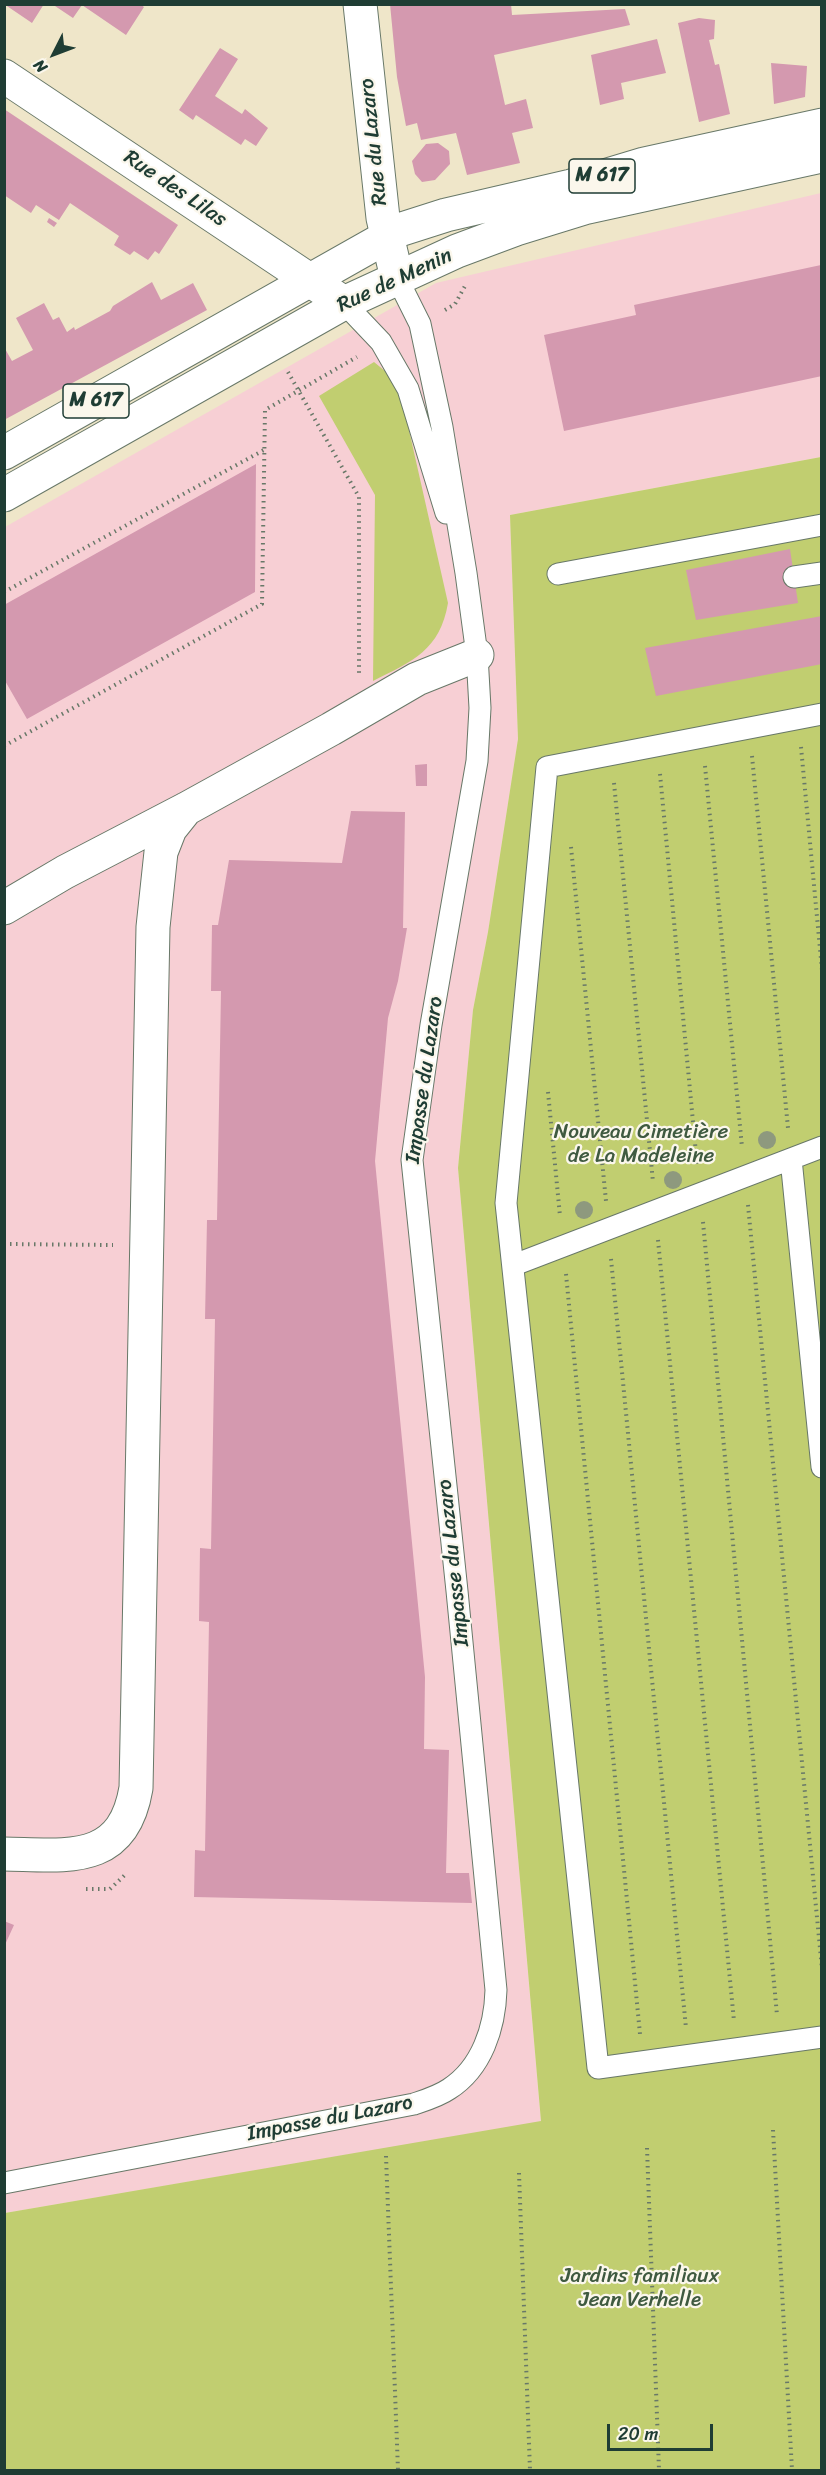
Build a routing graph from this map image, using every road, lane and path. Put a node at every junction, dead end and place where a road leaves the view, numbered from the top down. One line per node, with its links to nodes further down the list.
1 (360, 4): 5 (street, Rue du Lazaro)
2 (4, 76): 8 (street, Rue des Lilas)
3 (822, 125): 5 (street, Rue de Menin / M 617)
4 (822, 156): 7 (street, Rue de Menin / M 617)
5 (386, 237): 7 (street, Rue du Lazaro); 8 (street, Rue de Menin / M 617)
6 (470, 277): 10 (path)
7 (397, 278): 9 (street, Rue de Menin / M 617); 10 (lane)
8 (310, 280): 9 (street, Rue des Lilas); 15 (street, Rue de Menin / M 617)
9 (344, 303): 11 (lane); 16 (street, Rue de Menin / M 617)
10 (420, 324): 18 (lane)
11 (381, 342): 13 (path); 18 (lane)
12 (285, 367): 13 (path)
13 (300, 391): 14 (path); 24 (path)
14 (264, 450): 22 (path); 29 (path)
15 (4, 453)
16 (4, 495)
17 (822, 525): 20 (lane)
18 (466, 573): 23 (lane, Impasse du Lazaro)
19 (822, 573): 21 (lane)
20 (558, 574)
21 (794, 578)
22 (4, 592)
23 (477, 655): 24 (street); 61 (lane, Impasse du Lazaro)
24 (359, 713): 32 (street)
25 (822, 714): 26 (lane)
26 (798, 719): 27 (lane); 35 (path)
27 (750, 728): 28 (lane); 38 (path)
28 (703, 737): 30 (lane); 39 (path)
29 (4, 746)
30 (658, 746): 31 (lane); 40 (path)
31 (611, 755): 41 (path); 46 (lane)
32 (186, 810): 34 (street); 44 (street)
33 (570, 836): 42 (path)
34 (4, 908)
35 (822, 970)
36 (547, 1083): 45 (path)
37 (822, 1147): 38 (lane)
38 (791, 1159): 39 (lane); 47 (lane)
39 (745, 1176): 40 (lane); 51 (path)
40 (700, 1194): 41 (lane); 53 (path)
41 (656, 1211): 42 (lane); 54 (path)
42 (608, 1229): 45 (lane); 55 (path)
43 (4, 1244): 44 (path)
44 (147, 1246): 48 (street)
45 (563, 1247): 46 (lane); 56 (path)
46 (514, 1266): 56 (lane)
47 (822, 1467)
48 (4, 1854)
49 (133, 1868): 50 (path)
50 (75, 1888)
51 (822, 1969)
52 (822, 2037): 53 (lane)
53 (780, 2043): 54 (lane)
54 (737, 2048): 55 (lane)
55 (688, 2055): 56 (lane)
56 (642, 2062)
57 (773, 2130): 65 (path)
58 (647, 2148): 64 (path)
59 (386, 2156): 62 (path)
60 (519, 2173): 63 (path)
61 (4, 2182)
62 (398, 2470)
63 (530, 2470)
64 (658, 2470)
65 (792, 2470)

